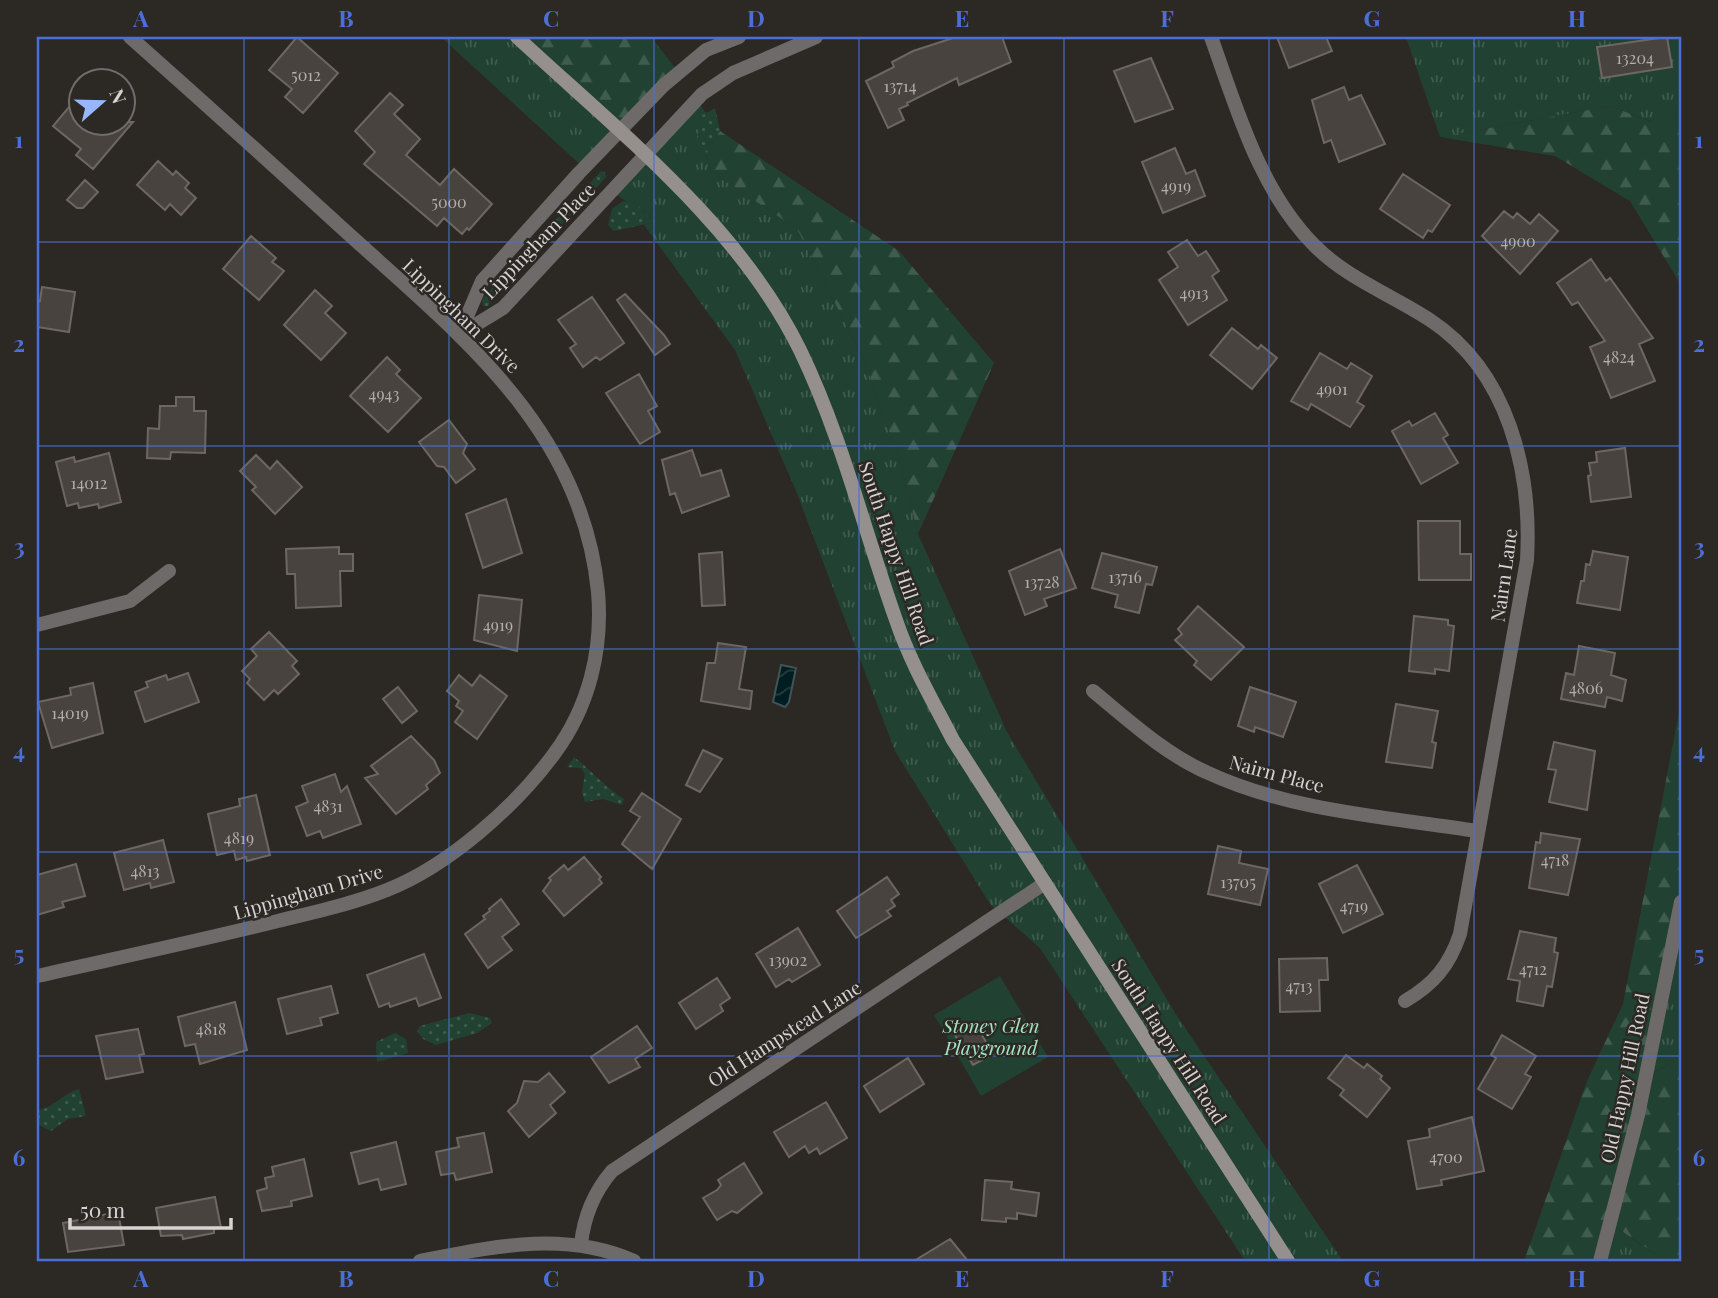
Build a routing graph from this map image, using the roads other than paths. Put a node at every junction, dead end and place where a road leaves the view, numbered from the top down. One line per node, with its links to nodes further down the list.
1 (130, 37): 8 (street, Lippingham Drive)
2 (517, 37): 6 (street, South Happy Hill Road)
3 (739, 37): 6 (street, Lippingham Place)
4 (816, 37): 7 (street, Lippingham Place)
5 (1211, 37): 12 (street, Nairn Lane)
6 (619, 132): 7 (street, South Happy Hill Road); 8 (street, Lippingham Place)
7 (644, 156): 8 (street, Lippingham Place); 13 (street, South Happy Hill Road)
8 (459, 335): 15 (street, Lippingham Drive)
9 (169, 571): 10 (street)
10 (37, 625)
11 (1093, 691): 12 (street, Nairn Place)
12 (1477, 831): 16 (street, Nairn Lane)
13 (1045, 883): 17 (street, Old Hampstead Lane); 20 (street, South Happy Hill Road)
14 (1681, 902): 21 (street, Old Happy Hill Road)
15 (37, 976)
16 (1405, 1001)
17 (581, 1244): 18 (street); 19 (street)
18 (420, 1261)
19 (634, 1261)
20 (1288, 1261)
21 (1600, 1261)

